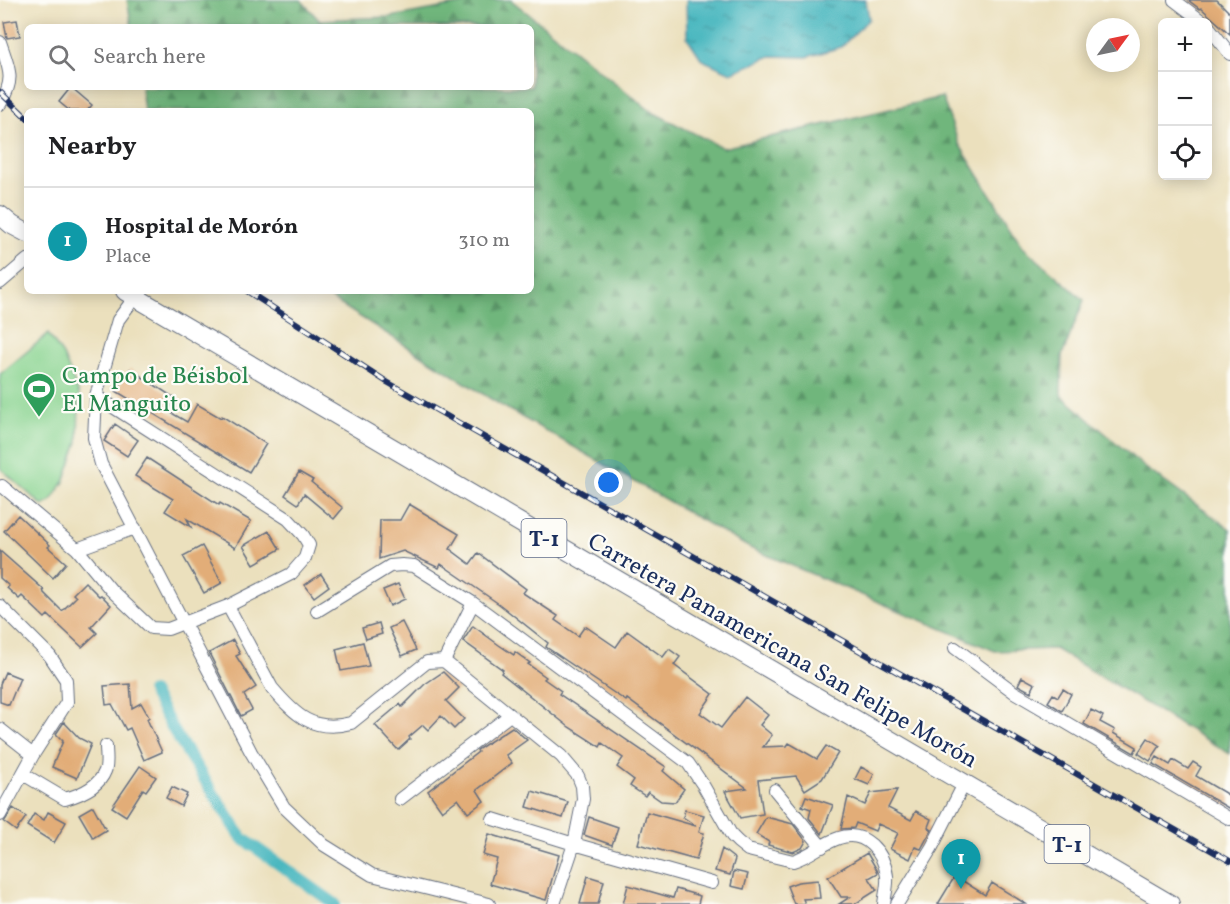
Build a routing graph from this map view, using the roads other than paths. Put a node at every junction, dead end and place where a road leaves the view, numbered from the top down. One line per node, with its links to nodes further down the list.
1 (1174, 0): 2 (street)
2 (1198, 18)
3 (1212, 31): 5 (street)
4 (0, 42): 6 (street)
5 (1230, 54)
6 (0, 104)
7 (0, 215): 8 (main road)
8 (24, 231)
9 (24, 263): 10 (street)
10 (0, 283)
11 (130, 294): 12 (street); 28 (main road, Carretera Panamericana San Felipe Morón / T-1)
12 (96, 396): 14 (street); 18 (street)
13 (0, 487): 15 (street)
14 (135, 528): 15 (street); 20 (street)
15 (77, 549): 20 (street)
16 (473, 603): 19 (street); 22 (street); 35 (street)
17 (0, 606): 26 (street)
18 (228, 606): 20 (street); 22 (street)
19 (317, 611)
20 (183, 624): 37 (street)
21 (955, 648): 33 (street)
22 (444, 661): 23 (street)
23 (510, 715): 30 (street); 34 (street)
24 (0, 729): 26 (street)
25 (106, 746): 27 (street)
26 (33, 755): 27 (street)
27 (23, 774): 31 (street)
28 (964, 784): 40 (street); 41 (main road, Carretera Panamericana San Felipe Morón / T-1)
29 (776, 790): 35 (street)
30 (400, 799)
31 (0, 815)
32 (493, 819): 34 (street)
33 (1230, 819)
34 (574, 844): 36 (street); 38 (street)
35 (822, 847): 39 (street)
36 (712, 884)
37 (489, 904)
38 (554, 904)
39 (884, 904)
40 (897, 904)
41 (1170, 904)

